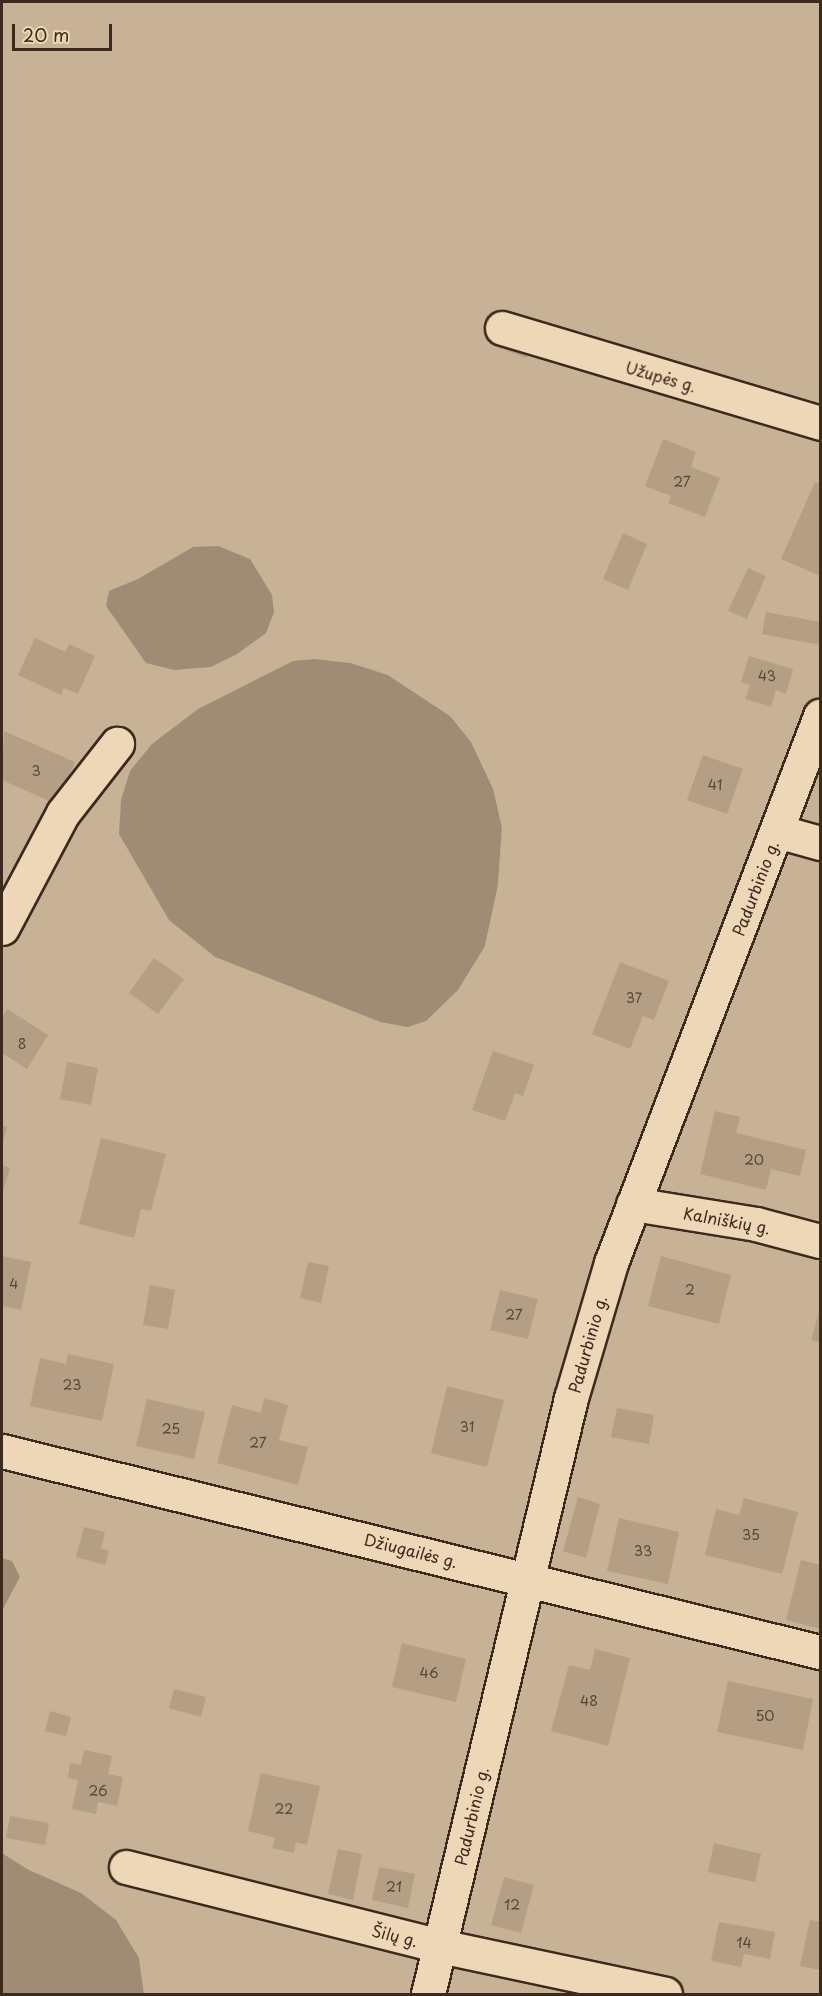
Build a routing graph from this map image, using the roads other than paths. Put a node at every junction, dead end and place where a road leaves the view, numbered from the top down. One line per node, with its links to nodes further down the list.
1 (502, 328): 2 (street, Užupės g.)
2 (820, 423)
3 (820, 716): 5 (street, Padurbinio g.)
4 (117, 744): 7 (street)
5 (777, 831): 6 (street); 8 (street, Padurbinio g.)
6 (820, 843)
7 (2, 928)
8 (633, 1204): 9 (street, Kalniškių g.); 11 (street, Padurbinio g.)
9 (820, 1241)
10 (2, 1450): 11 (street, Džiugailės g.)
11 (528, 1578): 12 (street, Džiugailės g.); 14 (street, Padurbinio g.)
12 (820, 1652)
13 (126, 1867): 14 (street, Šilų g.)
14 (440, 1946): 15 (street, Padurbinio g.); 16 (street, Šilų g.)
15 (428, 1995)
16 (665, 1995)

